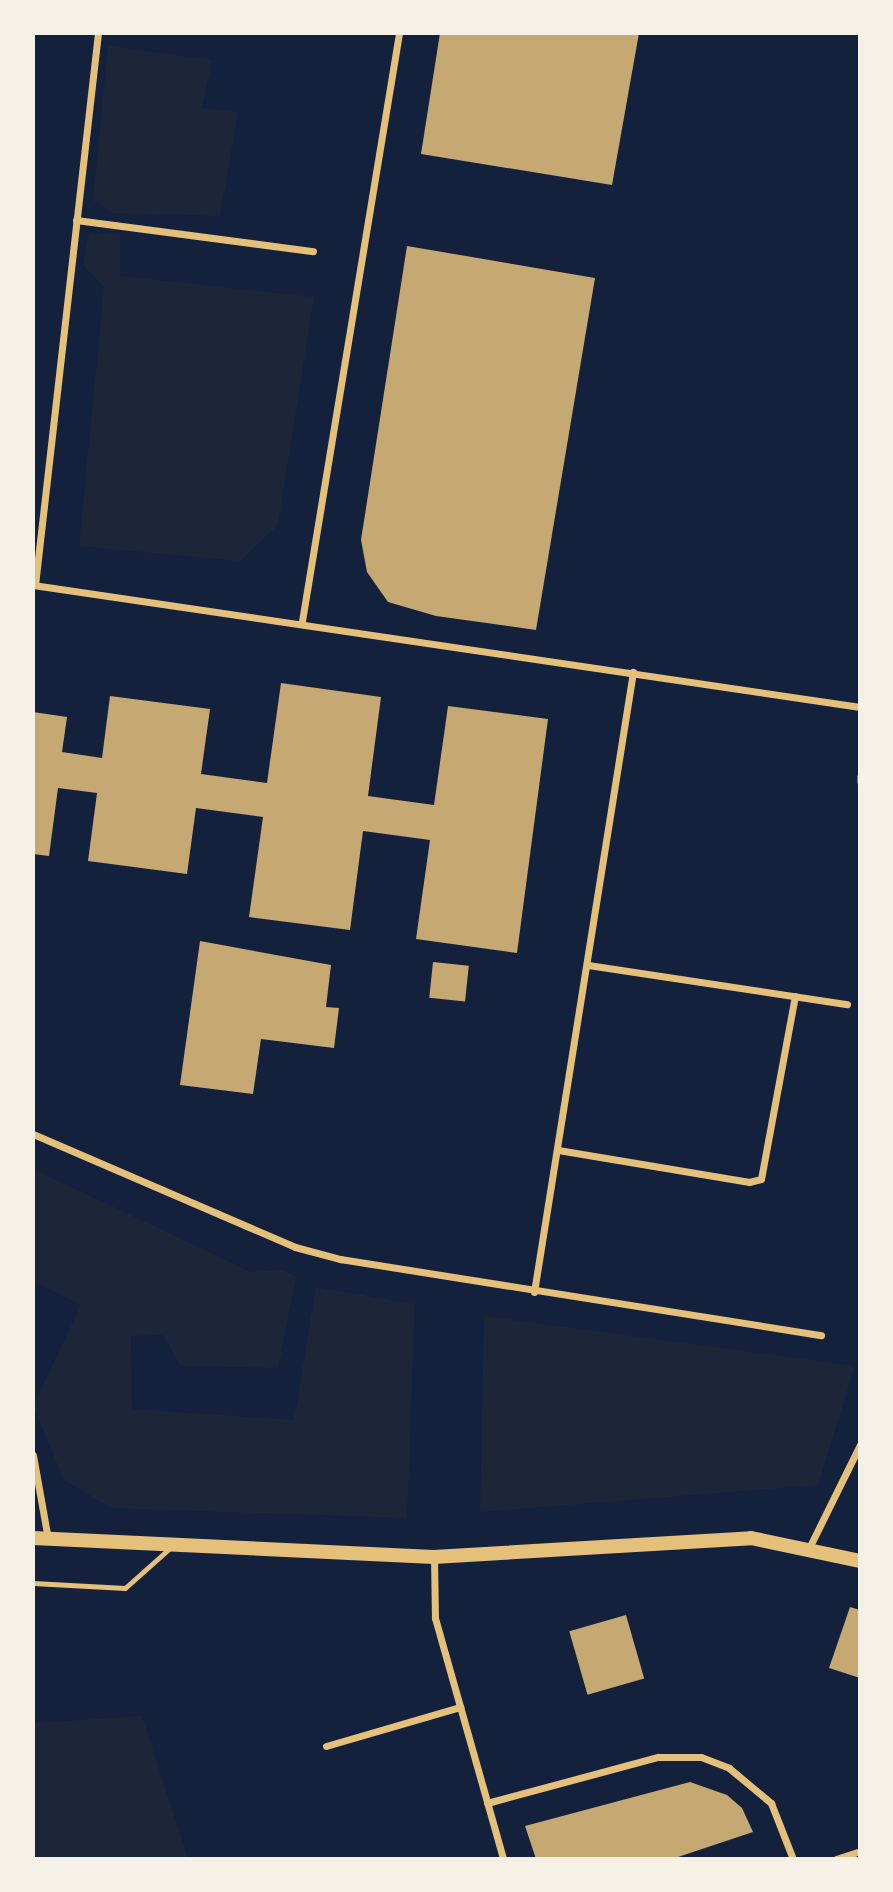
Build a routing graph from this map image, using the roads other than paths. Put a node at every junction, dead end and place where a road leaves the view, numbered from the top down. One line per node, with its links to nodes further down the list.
1 (98, 33): 3 (street)
2 (399, 33): 6 (street)
3 (76, 220): 4 (street); 5 (street)
4 (313, 251)
5 (34, 585): 6 (street)
6 (302, 621): 7 (street)
7 (633, 672): 8 (street); 9 (street)
8 (860, 707)
9 (587, 965): 10 (street); 13 (street)
10 (795, 996): 11 (street); 13 (street)
11 (848, 1004)
12 (33, 1133): 14 (street)
13 (558, 1150): 14 (street)
14 (534, 1292): 15 (street)
15 (821, 1335)
16 (860, 1444): 20 (street)
17 (33, 1455): 18 (street)
18 (41, 1538): 19 (main road)
19 (171, 1547): 21 (main road); 23 (lane)
20 (809, 1548): 21 (main road); 22 (main road)
21 (434, 1557): 24 (street)
22 (860, 1561)
23 (33, 1583)
24 (460, 1707): 25 (street); 26 (street)
25 (326, 1746)
26 (487, 1804): 28 (street); 29 (street)
27 (860, 1852): 30 (street)
28 (503, 1859)
29 (793, 1859)
30 (836, 1859)

